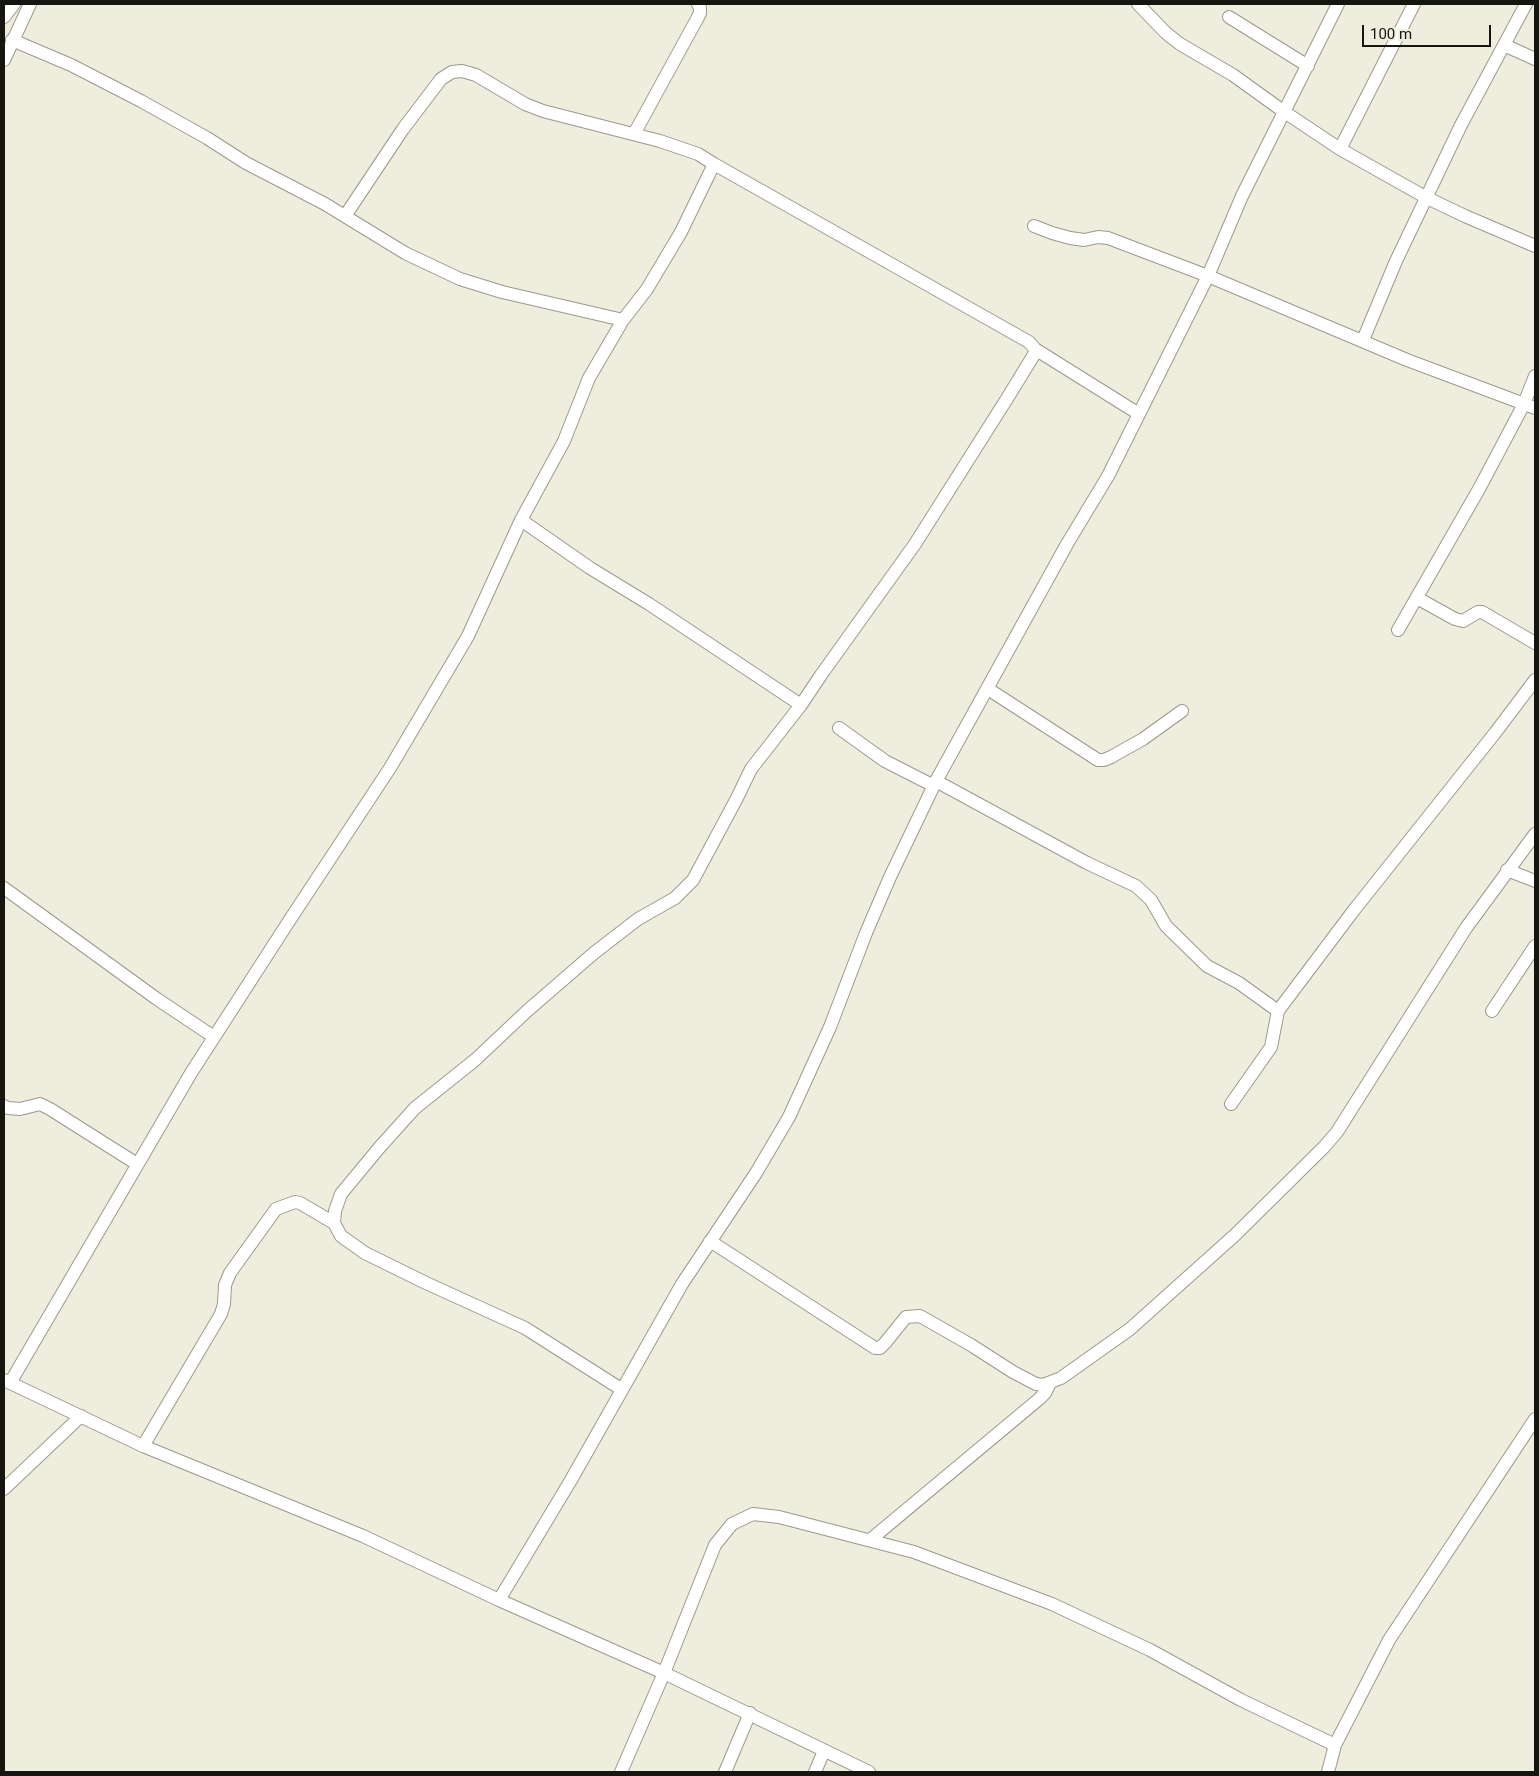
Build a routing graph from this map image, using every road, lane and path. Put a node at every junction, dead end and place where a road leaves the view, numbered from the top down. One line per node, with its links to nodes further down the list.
1 (14, 4): 8 (street)
2 (30, 4): 10 (street)
3 (698, 4): 16 (street)
4 (1138, 4): 15 (street)
5 (1338, 4): 14 (street)
6 (1414, 4): 17 (street)
7 (1526, 4): 11 (street)
8 (4, 17)
9 (1229, 17): 14 (street)
10 (12, 40): 13 (street); 20 (street)
11 (1504, 45): 12 (street); 19 (street)
12 (1535, 59)
13 (4, 60)
14 (1308, 66): 15 (street)
15 (1283, 111): 17 (street); 23 (street)
16 (634, 134): 18 (street); 20 (street)
17 (1340, 149): 19 (street)
18 (714, 164): 24 (street); 26 (street)
19 (1426, 198): 22 (street); 25 (street)
20 (345, 216): 24 (street)
21 (1034, 226): 23 (street)
22 (1535, 246)
23 (1208, 276): 25 (street); 29 (street)
24 (623, 320): 30 (street)
25 (1363, 340): 28 (street)
26 (1035, 349): 29 (street); 36 (street)
27 (1535, 376): 28 (street)
28 (1530, 406): 31 (street)
29 (1139, 414): 35 (street)
30 (521, 520): 36 (street); 47 (street)
31 (1417, 598): 32 (street); 33 (street)
32 (1398, 630)
33 (1535, 643)
34 (1535, 680): 45 (street)
35 (988, 689): 37 (street); 39 (street)
36 (802, 705): 51 (street)
37 (1182, 712)
38 (839, 728): 39 (street)
39 (935, 784): 45 (street); 52 (street)
40 (1535, 834): 41 (street)
41 (1507, 870): 42 (street); 54 (street)
42 (1535, 881)
43 (4, 888): 47 (street)
44 (1535, 946): 46 (street)
45 (1278, 1011): 48 (street)
46 (1492, 1011)
47 (214, 1036): 50 (street)
48 (1231, 1104)
49 (4, 1106): 50 (street)
50 (137, 1164): 53 (street)
51 (334, 1223): 55 (street); 58 (street)
52 (710, 1241): 54 (street); 55 (street)
53 (7, 1381): 56 (street)
54 (1050, 1383): 60 (street)
55 (621, 1389): 61 (street)
56 (80, 1416): 58 (street); 59 (street)
57 (1535, 1419): 64 (street)
58 (143, 1446): 61 (street)
59 (4, 1488)
60 (870, 1540): 62 (street); 64 (street)
61 (499, 1600): 62 (street)
62 (664, 1673): 63 (street); 66 (street)
63 (750, 1714): 65 (street); 67 (street)
64 (1335, 1745): 70 (street)
65 (824, 1750): 68 (street); 69 (street)
66 (621, 1772)
67 (725, 1772)
68 (815, 1772)
69 (869, 1772)
70 (1328, 1772)

